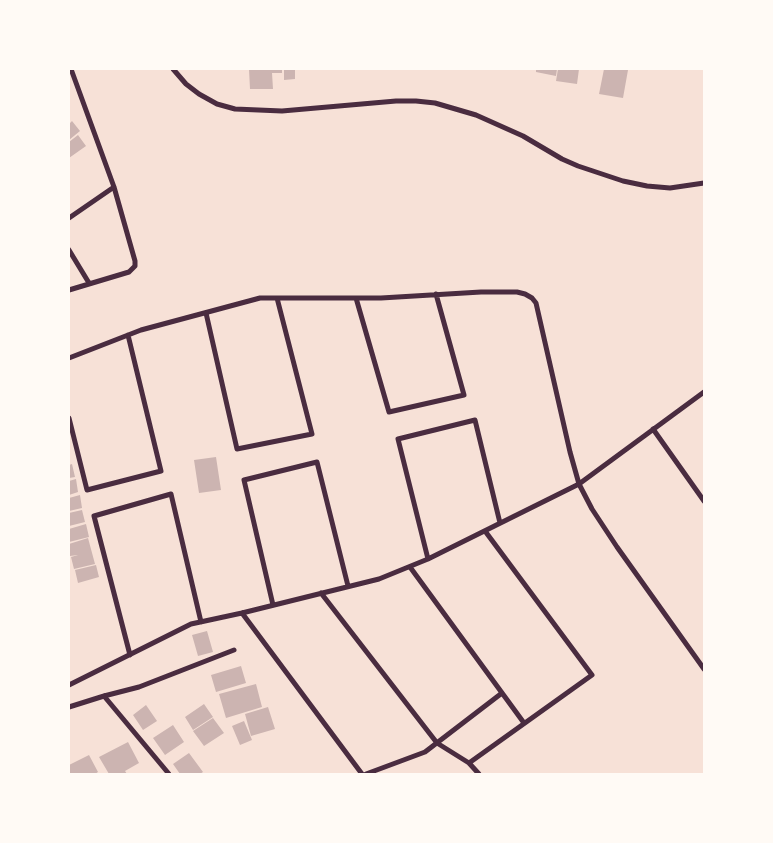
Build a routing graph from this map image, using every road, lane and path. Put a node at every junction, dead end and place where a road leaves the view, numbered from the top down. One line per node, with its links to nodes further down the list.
1 (72, 69): 4 (street)
2 (173, 69): 3 (street)
3 (704, 183)
4 (114, 187): 5 (street); 7 (street)
5 (69, 218)
6 (69, 250): 7 (street)
7 (89, 283): 8 (street)
8 (69, 290)
9 (436, 294): 11 (street); 11 (street); 18 (street)
10 (277, 298): 11 (street); 12 (street); 12 (street)
11 (356, 298)
12 (206, 313): 13 (street)
13 (128, 335): 14 (street); 16 (street)
14 (69, 358)
15 (704, 392): 17 (street)
16 (69, 418)
17 (653, 429): 18 (street); 19 (street)
18 (580, 484): 20 (street); 31 (street)
19 (704, 501)
20 (500, 523): 21 (street); 22 (street)
21 (485, 531): 22 (street); 36 (street)
22 (428, 559): 23 (street)
23 (410, 567): 24 (street); 33 (street)
24 (348, 586): 25 (street); 26 (street)
25 (321, 593): 26 (street); 37 (street)
26 (273, 605): 27 (street)
27 (242, 613): 28 (street); 40 (street)
28 (201, 622): 30 (street); 30 (street)
29 (234, 650): 34 (street)
30 (130, 655): 32 (street)
31 (704, 669)
32 (69, 685)
33 (502, 693): 36 (street); 37 (street)
34 (104, 696): 35 (street); 39 (street)
35 (69, 707)
36 (524, 723): 38 (street)
37 (436, 743): 38 (street); 41 (street)
38 (469, 763): 42 (street)
39 (169, 774)
40 (362, 774)
41 (366, 774)
42 (479, 774)

